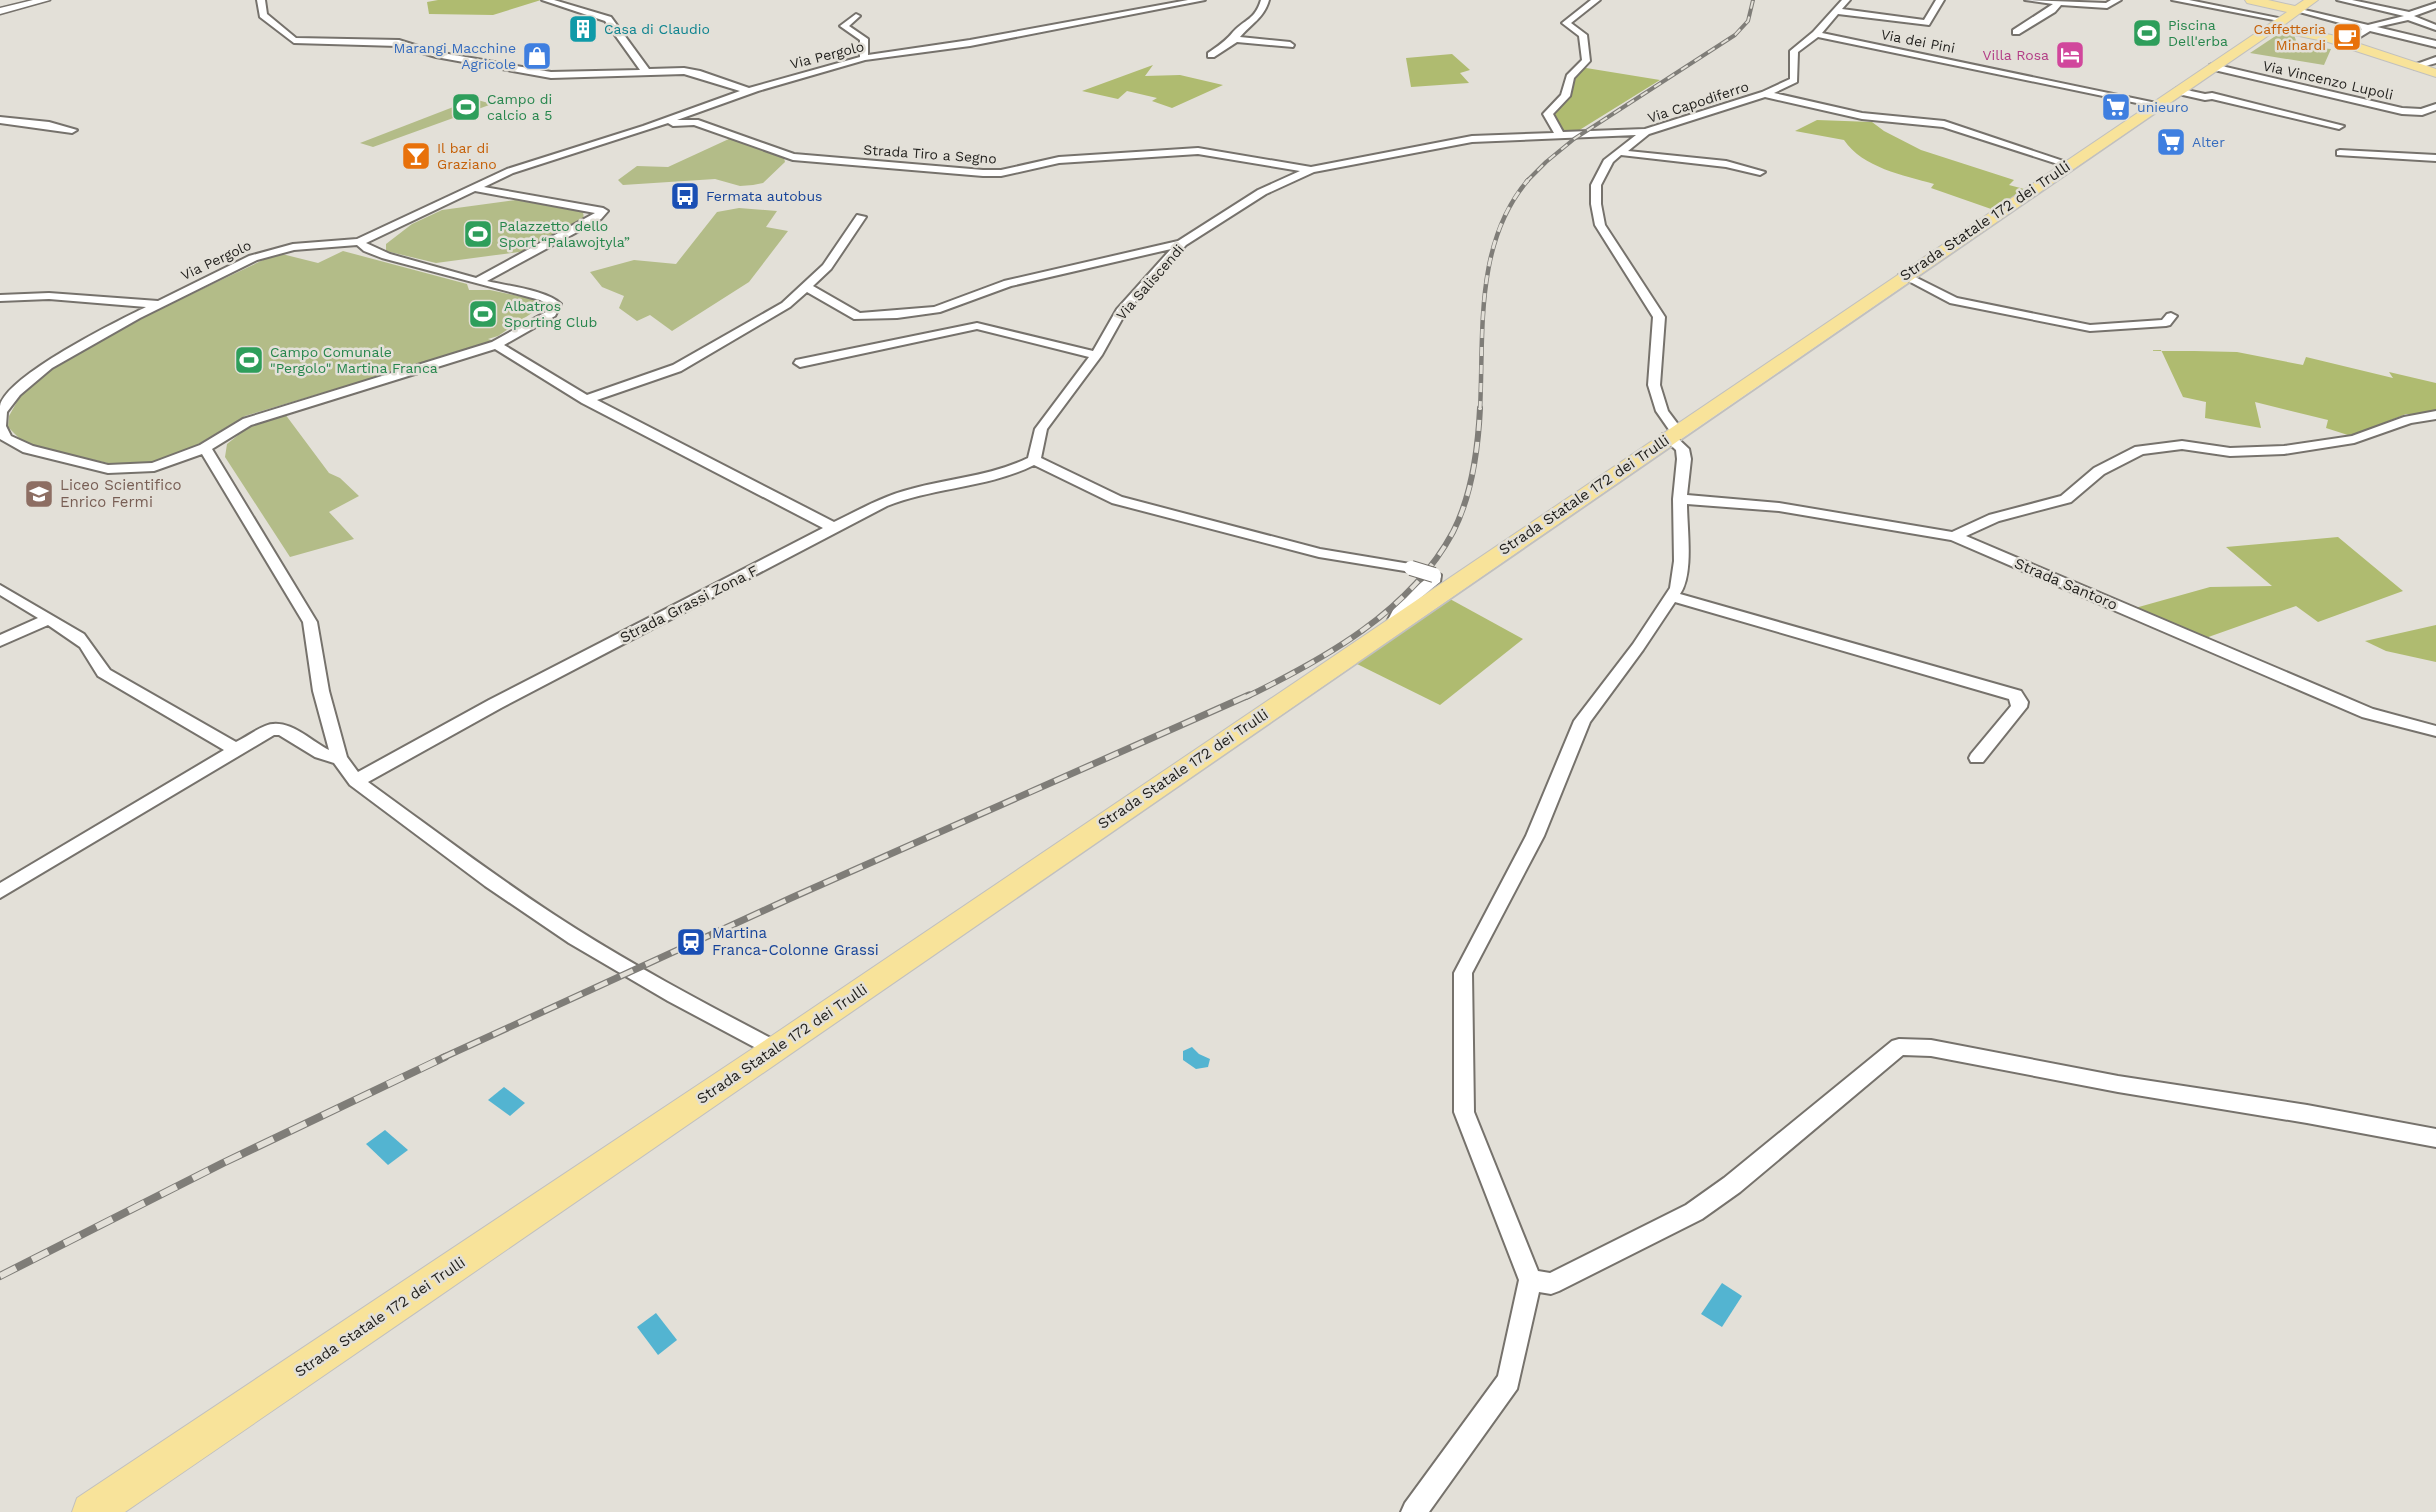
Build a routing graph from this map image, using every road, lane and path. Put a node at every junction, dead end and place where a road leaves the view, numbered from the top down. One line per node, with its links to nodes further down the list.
1 (45, 0): 22 (street)
2 (261, 0): 41 (street)
3 (546, 0): 41 (street)
4 (1201, 0): 24 (street, Via Pergolo)
5 (1266, 0): 32 (street)
6 (1596, 0): 54 (street)
7 (1846, 0): 20 (street, Via Capodiferro)
8 (1940, 0): 20 (street)
9 (2029, 0): 14 (street)
10 (2117, 0): 14 (street)
11 (2176, 0): 15 (street)
12 (2251, 0): 21 (main road)
13 (1136, 2): 24 (street)
14 (2059, 2): 30 (street)
15 (2198, 2): 27 (street)
16 (2313, 3): 21 (main road, Strada Statale 172 dei Trulli)
17 (2413, 4): 19 (street)
18 (2340, 5): 25 (street); 26 (street)
19 (2434, 6): 25 (street)
20 (1836, 10): 31 (street, Via Capodiferro)
21 (2296, 10): 27 (main road, Strada Statale 172 dei Trulli); 28 (street)
22 (0, 11)
23 (856, 16): 37 (street)
24 (1108, 16): 37 (street, Via Pergolo)
25 (2409, 16): 26 (street); 29 (street)
26 (2391, 21): 28 (street)
27 (2280, 24): 33 (main road); 40 (main road, Strada Statale 172 dei Trulli)
28 (2372, 26): 33 (street); 34 (street)
29 (2436, 28)
30 (2016, 32)
31 (1816, 34): 44 (street, Via Capodiferro); 45 (street, Via dei Pini)
32 (1235, 39): 35 (street); 36 (street)
33 (2344, 42): 39 (main road)
34 (2436, 44)
35 (1290, 45)
36 (1211, 55)
37 (864, 58): 43 (street, Via Pergolo)
38 (2436, 60): 39 (street)
39 (2415, 66): 42 (main road)
40 (2213, 67): 45 (main road, Strada Statale 172 dei Trulli); 47 (street, Via Vincenzo Lupoli)
41 (646, 72): 43 (street)
42 (2436, 73)
43 (748, 91): 46 (street, Via Pergolo)
44 (1765, 94): 53 (street, Via Capodiferro); 58 (street)
45 (2167, 98): 50 (street, Via dei Pini); 58 (main road, Strada Statale 172 dei Trulli)
46 (709, 105): 49 (street); 51 (street, Via Pergolo)
47 (2436, 107)
48 (0, 120): 52 (street)
49 (695, 122): 51 (street, Strada Tiro a Segno); 59 (street, Strada Tiro a Segno)
50 (2339, 126)
51 (646, 128): 61 (street, Via Pergolo)
52 (72, 130)
53 (1646, 132): 54 (street, Via Saliscendi); 55 (street, Via Capodiferro)
54 (1560, 135): 59 (street, Via Saliscendi)
55 (1620, 152): 60 (street); 76 (street, Via Capodiferro)
56 (2340, 153): 57 (street)
57 (2436, 158)
58 (2067, 165): 65 (main road, Strada Statale 172 dei Trulli)
59 (1311, 170): 64 (street, Via Saliscendi)
60 (1760, 172)
61 (474, 188): 63 (street, Via Pergolo); 66 (street)
62 (861, 217): 67 (street)
63 (359, 242): 66 (street); 69 (street, Via Pergolo)
64 (1182, 243): 67 (street); 72 (street, Via Saliscendi)
65 (1905, 275): 70 (street); 76 (main road, Strada Statale 172 dei Trulli)
66 (477, 282): 71 (street, Via Pergolo)
67 (807, 288): 74 (street)
68 (0, 298): 69 (street)
69 (159, 304): 77 (street, Via Pergolo)
70 (2170, 316)
71 (495, 345): 74 (street); 77 (street, Via Pergolo)
72 (1096, 355): 73 (street); 78 (street, Via Saliscendi)
73 (800, 363)
74 (585, 400): 80 (street)
75 (2436, 415): 81 (street)
76 (1672, 434): 79 (street, Via Capodiferro); 85 (main road, Strada Statale 172 dei Trulli)
77 (206, 448): 89 (street)
78 (1034, 460): 80 (street, Strada Grassi Zona F); 85 (street, bridge)
79 (1680, 499): 81 (street, Strada Santoro); 83 (street, Via Capodiferro)
80 (834, 528): 91 (street, Strada Grassi Zona F)
81 (1954, 536): 87 (street, Strada Santoro)
82 (0, 589): 84 (street)
83 (1672, 596): 90 (street); 95 (street, Via Capodiferro)
84 (49, 619): 86 (street); 88 (street)
85 (1394, 624): 93 (main road, Strada Statale 172 dei Trulli)
86 (0, 641)
87 (2436, 731)
88 (237, 750): 89 (street); 92 (street)
89 (339, 758): 91 (street)
90 (1977, 758)
91 (356, 781): 93 (street)
92 (0, 891)
93 (775, 1050): 96 (main road, Strada Statale 172 dei Trulli)
94 (2436, 1138): 95 (street)
95 (1530, 1280): 97 (street)
96 (91, 1512)
97 (1414, 1512)

